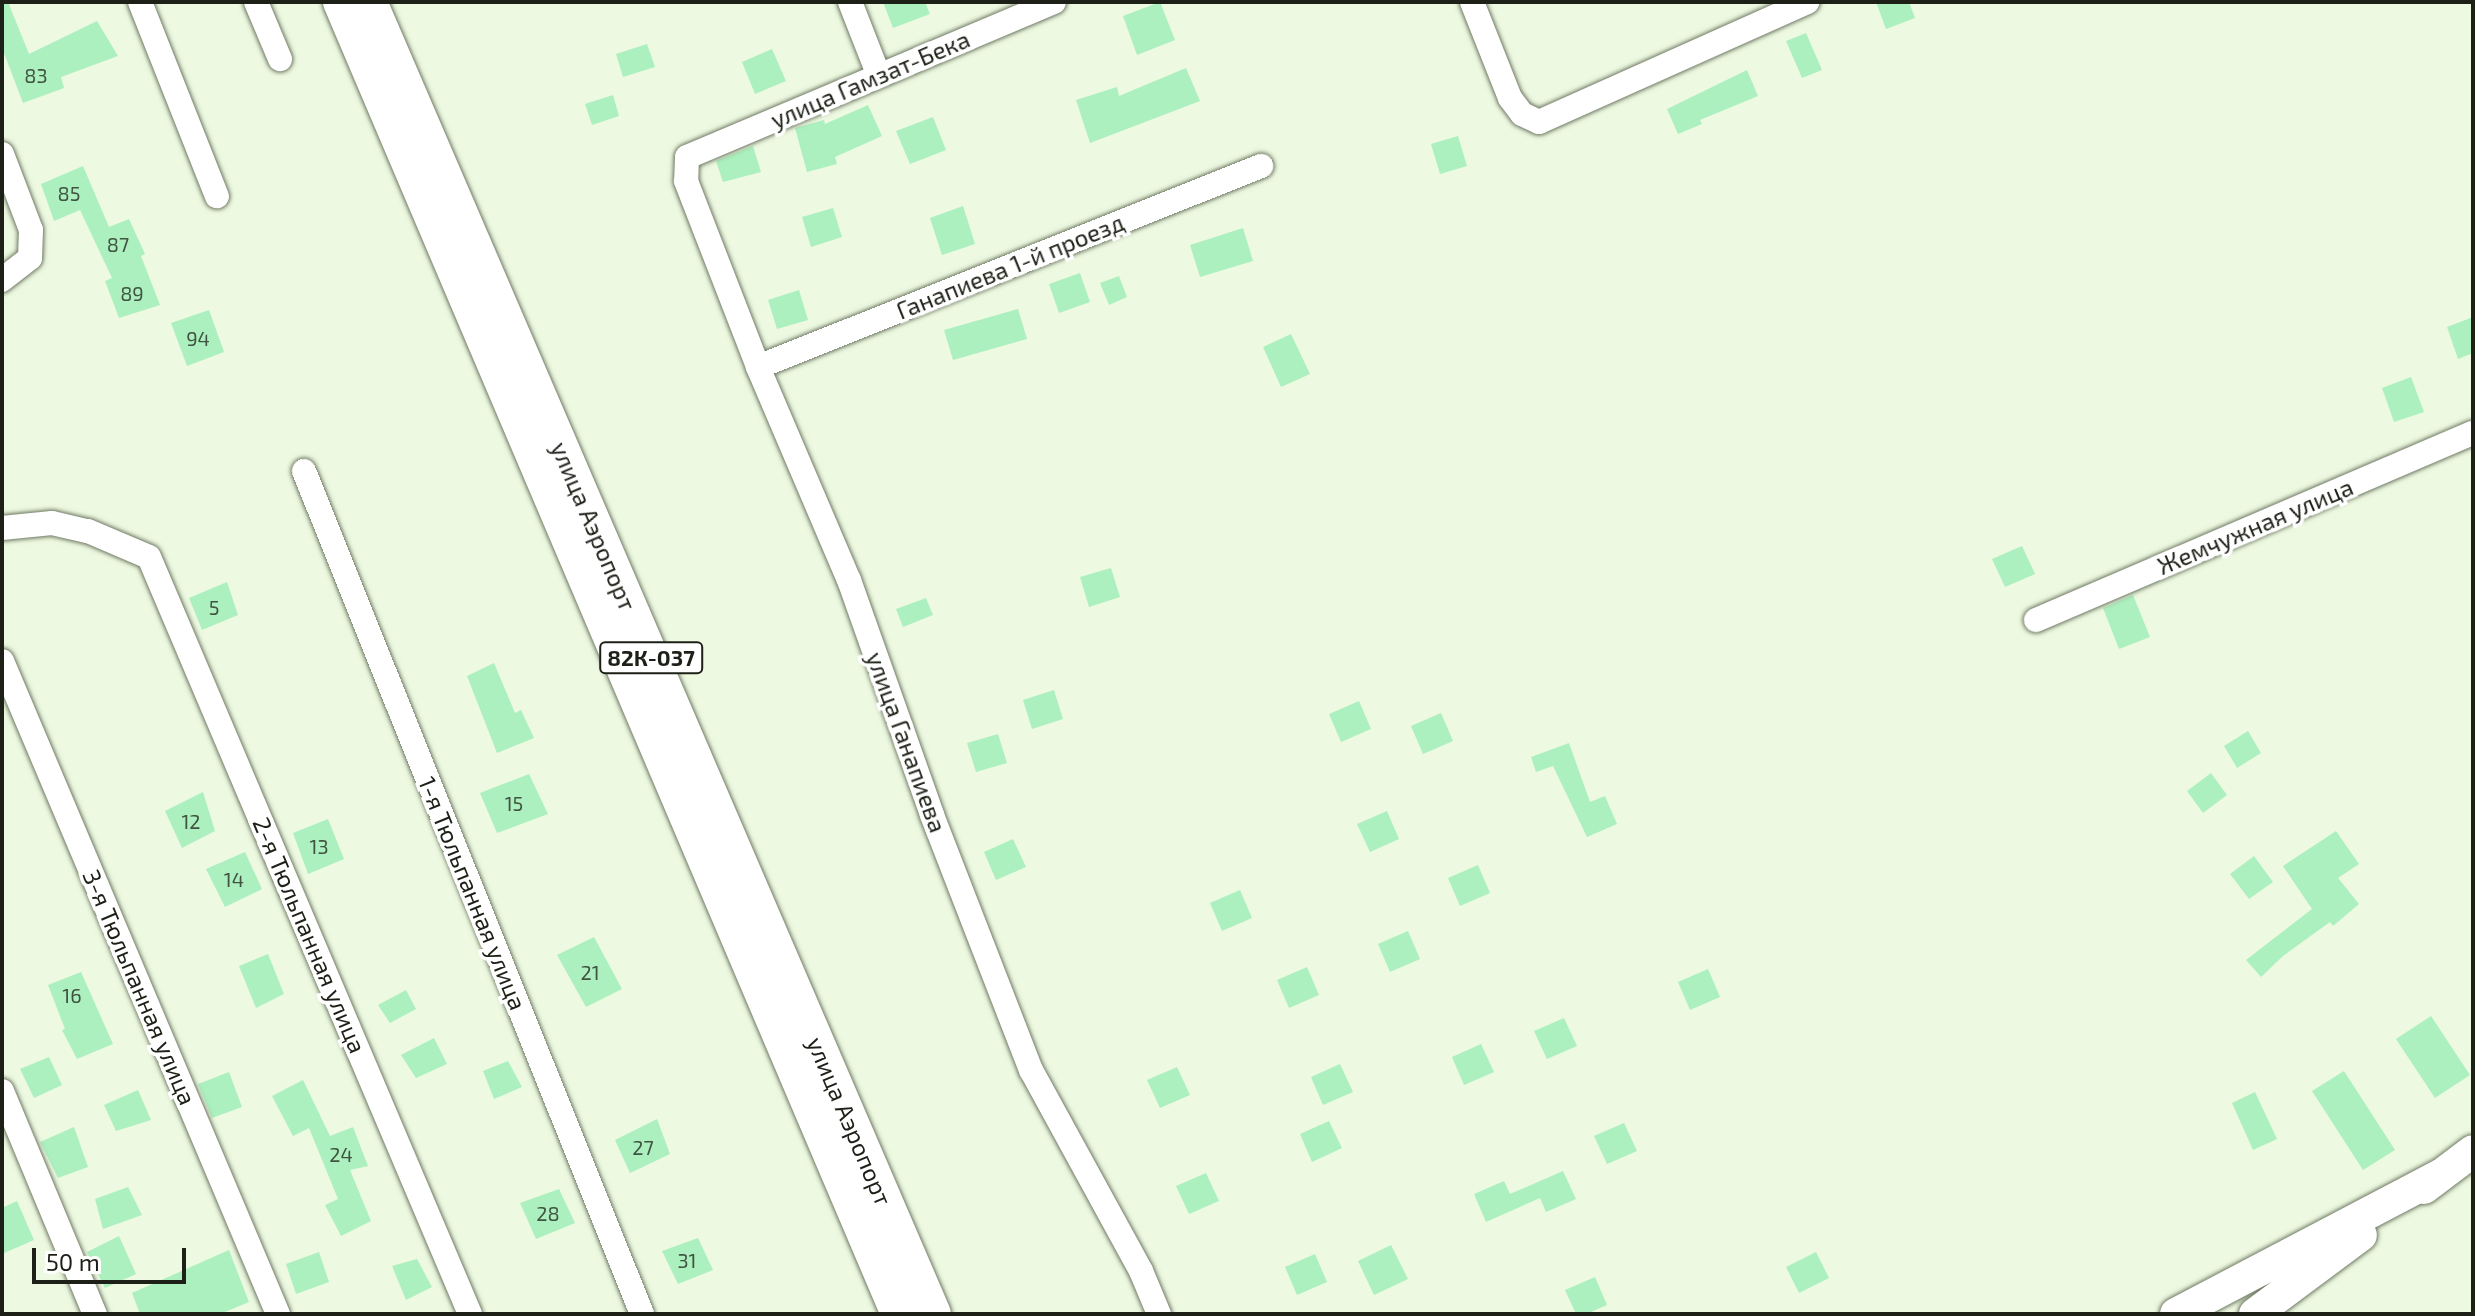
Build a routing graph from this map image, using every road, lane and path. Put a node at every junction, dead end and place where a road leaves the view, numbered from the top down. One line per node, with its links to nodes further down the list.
1 (140, 2): 14 (street)
2 (256, 2): 9 (street)
3 (341, 2): 29 (main road, улица Аэропорт)
4 (369, 2): 30 (main road, улица Аэропорт / 82К-037)
5 (850, 2): 10 (street)
6 (1054, 2): 10 (street, улица Гамзат-Бека)
7 (1472, 2): 8 (street)
8 (1807, 2)
9 (280, 59)
10 (879, 76): 12 (street, улица Гамзат-Бека)
11 (2, 154): 15 (street)
12 (687, 157): 16 (street, улица Ганапиева)
13 (1261, 166): 16 (street, Ганапиева 1-й проезд)
14 (217, 196)
15 (2, 280)
16 (758, 367): 31 (street, улица Ганапиева)
17 (2473, 433): 20 (street, Жемчужная улица)
18 (304, 471): 28 (street, 1-я Тюльпанная улица)
19 (2, 528): 27 (street, 2-я Тюльпанная улица)
20 (2036, 620)
21 (2, 661): 26 (street, 3-я Тюльпанная улица)
22 (2, 1091): 25 (street)
23 (2473, 1151): 24 (main road)
24 (2441, 1175): 32 (main road); 33 (main road)
25 (95, 1314)
26 (278, 1314)
27 (470, 1314)
28 (642, 1314)
29 (899, 1314)
30 (933, 1314)
31 (1159, 1314)
32 (2176, 1314)
33 (2255, 1314)

